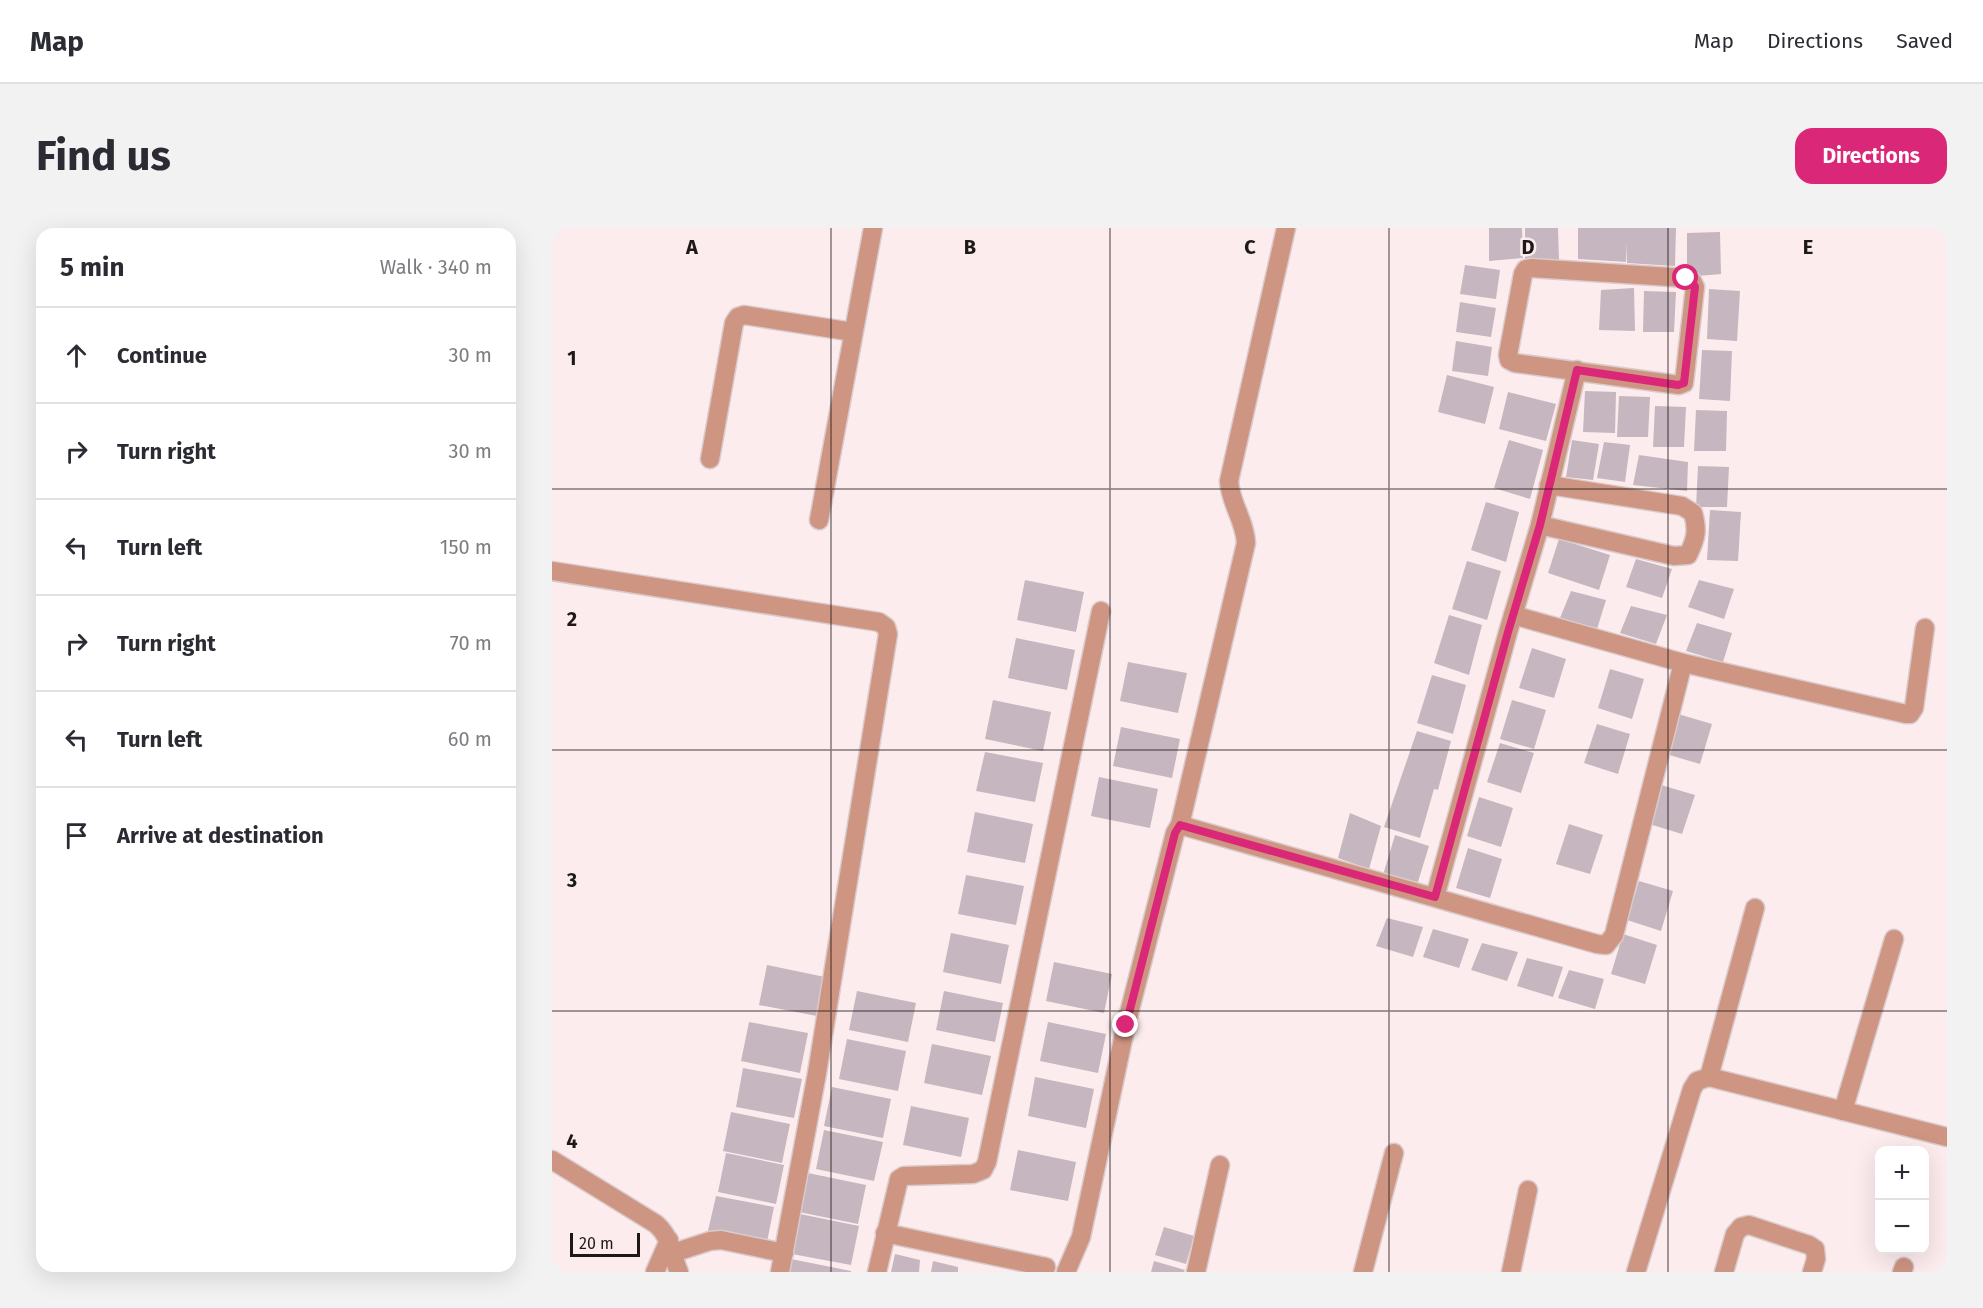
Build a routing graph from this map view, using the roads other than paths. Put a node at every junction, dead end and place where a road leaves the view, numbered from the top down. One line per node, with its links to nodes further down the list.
1 (873, 228): 3 (street)
2 (1286, 228): 14 (street)
3 (853, 332): 5 (street); 7 (street)
4 (1577, 370): 4 (street); 6 (street)
5 (710, 459)
6 (1549, 485): 8 (street); 8 (street)
7 (819, 520)
8 (1540, 525): 11 (street)
9 (552, 571): 27 (street)
10 (1101, 611): 25 (street)
11 (1513, 615): 13 (street); 15 (street)
12 (1925, 628): 13 (street)
13 (1683, 663): 15 (street)
14 (1180, 825): 15 (street); 33 (street)
15 (1435, 897)
16 (1755, 908): 18 (street)
17 (1894, 939): 19 (street)
18 (1709, 1077): 19 (street); 37 (street)
19 (1843, 1111): 20 (street)
20 (1947, 1137)
21 (1394, 1153): 35 (street)
22 (552, 1160): 26 (street)
23 (1220, 1165): 34 (street)
24 (1527, 1190): 36 (street)
25 (885, 1233): 28 (street); 32 (street)
26 (671, 1246): 27 (street); 29 (street); 30 (street)
27 (784, 1254): 31 (street)
28 (1046, 1267)
29 (655, 1272)
30 (679, 1272)
31 (780, 1272)
32 (877, 1272)
33 (1066, 1272)
34 (1196, 1272)
35 (1362, 1272)
36 (1511, 1272)
37 (1636, 1272)
38 (1724, 1272): 39 (street)
39 (1812, 1272)

